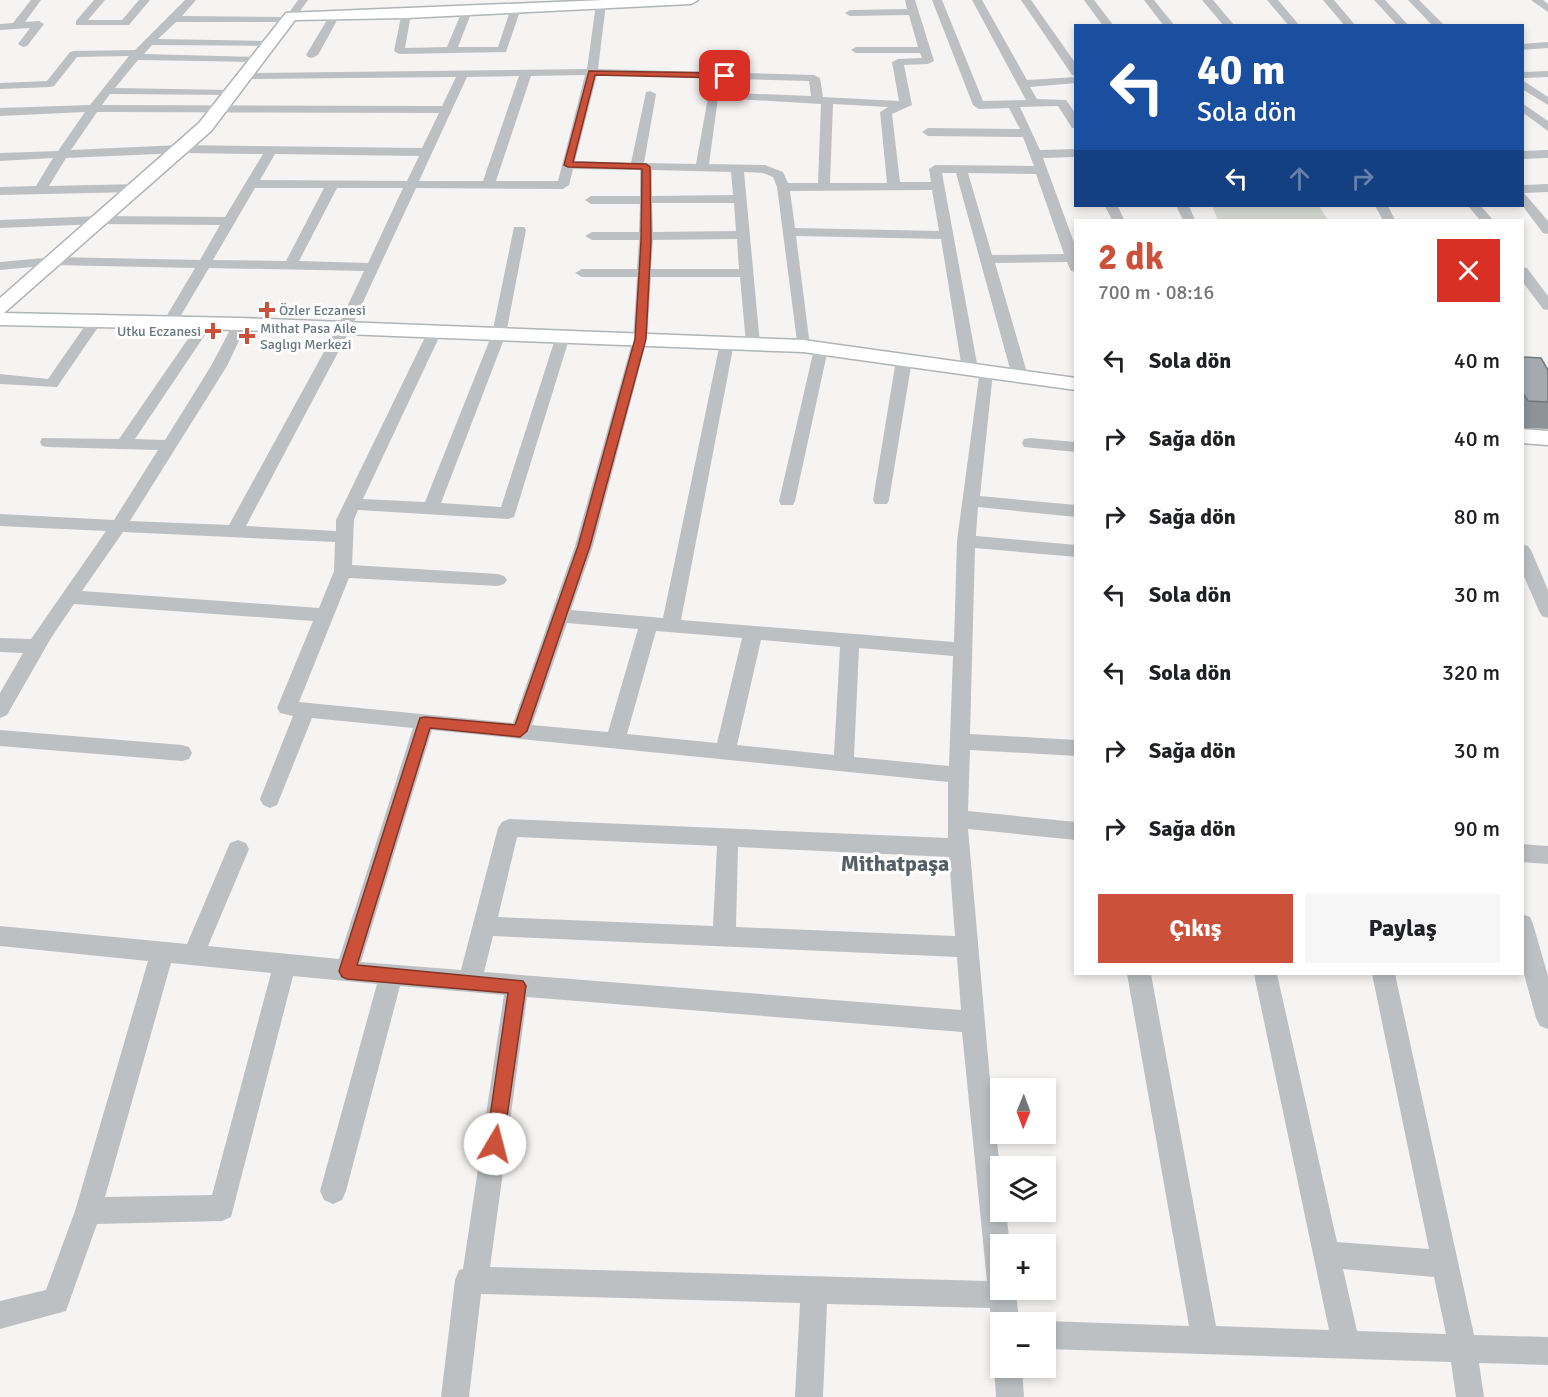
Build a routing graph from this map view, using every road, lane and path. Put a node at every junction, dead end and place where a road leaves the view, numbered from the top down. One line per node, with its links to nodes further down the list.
1 (36, 0): 34 (street)
2 (100, 0): 3 (street)
3 (145, 0)
4 (191, 0): 25 (street)
5 (303, 0): 26 (street)
6 (692, 0): 17 (street)
7 (937, 0): 65 (street)
8 (977, 0): 55 (street)
9 (1026, 0): 47 (street)
10 (1089, 0): 27 (street)
11 (1149, 0): 28 (street)
12 (1207, 0): 29 (street)
13 (1272, 0): 30 (street)
14 (1328, 0): 31 (street)
15 (1379, 0): 32 (street)
16 (1413, 0): 33 (street)
17 (652, 1): 18 (street)
18 (591, 3): 19 (street); 48 (street)
19 (522, 6): 22 (street); 41 (street)
20 (911, 6): 23 (street); 43 (street)
21 (404, 9): 22 (street); 24 (street); 41 (street)
22 (467, 11): 41 (street)
23 (850, 13)
24 (335, 15): 26 (street); 45 (street)
25 (174, 18): 26 (street); 36 (street)
26 (290, 18): 38 (street)
27 (1107, 24)
28 (1168, 24)
29 (1228, 24)
30 (1293, 24)
31 (1349, 24)
32 (1402, 24)
33 (1438, 24)
34 (16, 26): 35 (street); 37 (street)
35 (0, 27)
36 (150, 42): 38 (street); 44 (street)
37 (23, 44)
38 (269, 44): 46 (street)
39 (1548, 45): 40 (street)
40 (1524, 47)
41 (451, 50)
42 (856, 50): 43 (street)
43 (924, 50): 64 (street)
44 (137, 55): 46 (street); 57 (street); 58 (street)
45 (312, 55)
46 (257, 60): 53 (street)
47 (1074, 70)
48 (592, 72): 49 (street); 61 (street); 85 (street)
49 (526, 73): 50 (street); 94 (street)
50 (463, 74): 53 (street); 69 (street)
51 (1548, 74): 52 (street)
52 (1524, 75)
53 (244, 76): 59 (street)
54 (1074, 80): 55 (street)
55 (1023, 84): 62 (street)
56 (1524, 84): 63 (street)
57 (0, 86)
58 (107, 91): 59 (street); 66 (street)
59 (231, 93): 68 (street)
60 (650, 94): 86 (street)
61 (823, 102): 64 (street); 87 (street); 97 (street)
62 (1033, 102): 65 (street); 71 (street)
63 (1548, 102)
64 (906, 105): 98 (street)
65 (1014, 106): 74 (street)
66 (93, 108): 68 (street); 70 (street); 79 (street)
67 (1524, 108): 72 (street)
68 (218, 110): 69 (street); 76 (street)
69 (446, 110): 78 (street)
70 (0, 112)
71 (1074, 123)
72 (1548, 127)
73 (928, 132): 74 (street)
74 (1028, 133): 81 (street)
75 (1524, 142): 82 (street)
76 (180, 150): 77 (street); 79 (street); 99 (street)
77 (271, 150): 78 (street); 91 (street)
78 (427, 152): 93 (street)
79 (62, 153): 84 (street); 102 (street)
80 (1074, 153): 81 (street)
81 (1035, 154): 90 (street)
82 (1543, 154): 83 (street)
83 (1524, 155)
84 (0, 157)
85 (568, 165): 86 (street); 94 (street)
86 (641, 167): 87 (street); 107 (street)
87 (702, 168): 88 (street)
88 (737, 169): 96 (street); 104 (street)
89 (961, 169): 90 (street); 95 (street); 120 (street)
90 (1041, 170): 122 (street)
91 (252, 184): 92 (street); 111 (street)
92 (333, 184): 93 (street); 125 (street)
93 (412, 185): 94 (street); 126 (street)
94 (488, 185)
95 (938, 186): 98 (street); 117 (street)
96 (783, 187): 97 (street); 115 (street)
97 (824, 187): 98 (street)
98 (894, 187)
99 (136, 188): 102 (street); 110 (street)
100 (1524, 189): 101 (street)
101 (1548, 189)
102 (40, 190): 103 (street)
103 (0, 191)
104 (739, 199): 107 (street); 116 (street)
105 (1524, 199): 113 (street)
106 (591, 200): 107 (street)
107 (646, 201): 119 (street)
108 (1476, 207): 109 (street)
109 (1485, 219)
110 (100, 220): 111 (street); 112 (street); 121 (street)
111 (230, 221): 123 (street)
112 (0, 224)
113 (1548, 230)
114 (519, 231): 140 (street)
115 (788, 232): 117 (street); 145 (street)
116 (742, 235): 119 (street); 128 (street)
117 (945, 235): 147 (street)
118 (592, 236): 119 (street)
119 (646, 237): 129 (street)
120 (987, 259): 122 (street); 148 (street)
121 (54, 261): 123 (street); 124 (street); 132 (street)
122 (1074, 263)
123 (204, 264): 125 (street); 135 (street)
124 (0, 266)
125 (290, 266): 126 (street)
126 (373, 267): 138 (street)
127 (582, 273): 129 (street)
128 (746, 273): 129 (street); 144 (street)
129 (644, 274): 142 (street)
130 (1524, 274): 131 (street)
131 (1548, 306)
132 (0, 308)
133 (0, 319): 134 (street)
134 (96, 320): 135 (street); 149 (street)
135 (170, 322): 136 (street)
136 (206, 323): 137 (street); 155 (street)
137 (240, 324): 138 (street); 156 (street)
138 (344, 328): 139 (street); 166 (street)
139 (435, 331): 140 (street); 161 (street)
140 (499, 334): 141 (street); 162 (street)
141 (563, 336): 142 (street); 162 (street)
142 (640, 339): 143 (street); 177 (street)
143 (727, 343): 144 (street); 179 (street)
144 (753, 344): 145 (street)
145 (812, 347): 146 (street); 159 (street)
146 (904, 360): 147 (street); 158 (street)
147 (978, 370): 148 (street); 160 (street)
148 (1020, 376): 150 (street)
149 (0, 379)
150 (1074, 384)
151 (1524, 436): 152 (street)
152 (1548, 438)
153 (48, 442): 155 (street)
154 (1030, 442): 157 (street)
155 (123, 445): 156 (street)
156 (168, 445): 165 (street)
157 (1074, 447)
158 (881, 500)
159 (787, 501)
160 (971, 501): 163 (street); 168 (street)
161 (352, 504): 162 (street); 167 (street)
162 (431, 508)
163 (1074, 511)
164 (0, 520): 165 (street)
165 (119, 525): 166 (street); 174 (street)
166 (235, 531): 167 (street)
167 (344, 537): 171 (street)
168 (966, 541): 169 (street); 184 (street)
169 (1074, 551)
170 (1524, 553): 173 (street)
171 (343, 571): 172 (street); 176 (street)
172 (498, 580)
173 (1543, 586): 175 (street)
174 (69, 597): 176 (street); 183 (street)
175 (1548, 611)
176 (325, 615): 185 (street)
177 (560, 616): 178 (street); 188 (street)
178 (649, 624): 179 (street); 190 (street)
179 (671, 625): 180 (street)
180 (753, 632): 181 (street); 193 (street)
181 (850, 640): 184 (street); 195 (street)
182 (0, 645): 183 (street)
183 (36, 646): 186 (street)
184 (962, 650): 191 (street)
185 (305, 710): 187 (street); 197 (street)
186 (0, 711)
187 (425, 722): 188 (street); 213 (street)
188 (520, 731): 190 (street)
189 (0, 738): 194 (street)
190 (615, 741): 193 (street)
191 (959, 741): 192 (street); 196 (street)
192 (1074, 748)
193 (725, 752): 195 (street)
194 (182, 753)
195 (844, 764): 196 (street)
196 (958, 775): 198 (street)
197 (270, 799)
198 (957, 819): 199 (street); 201 (street)
199 (1074, 831)
200 (728, 838): 201 (street); 205 (street); 208 (street)
201 (958, 848): 209 (street)
202 (238, 849): 211 (street)
203 (1524, 852): 204 (street)
204 (1548, 855)
205 (484, 926): 208 (street); 218 (street)
206 (1524, 931): 220 (street)
207 (0, 936): 210 (street)
208 (724, 936): 209 (street)
209 (966, 947): 221 (street)
210 (162, 953): 211 (street); 223 (street)
211 (193, 957): 212 (street)
212 (284, 966): 213 (street); 223 (street)
213 (347, 971): 214 (street)
214 (391, 975): 218 (street); 222 (street)
215 (1139, 975): 232 (street)
216 (1265, 975): 225 (street)
217 (1384, 975): 226 (street)
218 (470, 982): 219 (street)
219 (517, 986): 221 (street); 227 (street)
220 (1548, 1018)
221 (972, 1022): 224 (street)
222 (333, 1191)
223 (88, 1211): 230 (street)
224 (996, 1234)
225 (1325, 1254): 226 (street); 233 (street)
226 (1445, 1264): 234 (street)
227 (475, 1280): 229 (street); 237 (street)
228 (990, 1288): 229 (street)
229 (814, 1290): 238 (street)
230 (0, 1315)
231 (1056, 1335): 232 (street)
232 (1205, 1340): 233 (street)
233 (1346, 1344): 234 (street)
234 (1463, 1348): 235 (street); 240 (street)
235 (1548, 1351)
236 (1009, 1378): 239 (street)
237 (455, 1397)
238 (809, 1397)
239 (1010, 1397)
240 (1470, 1397)

